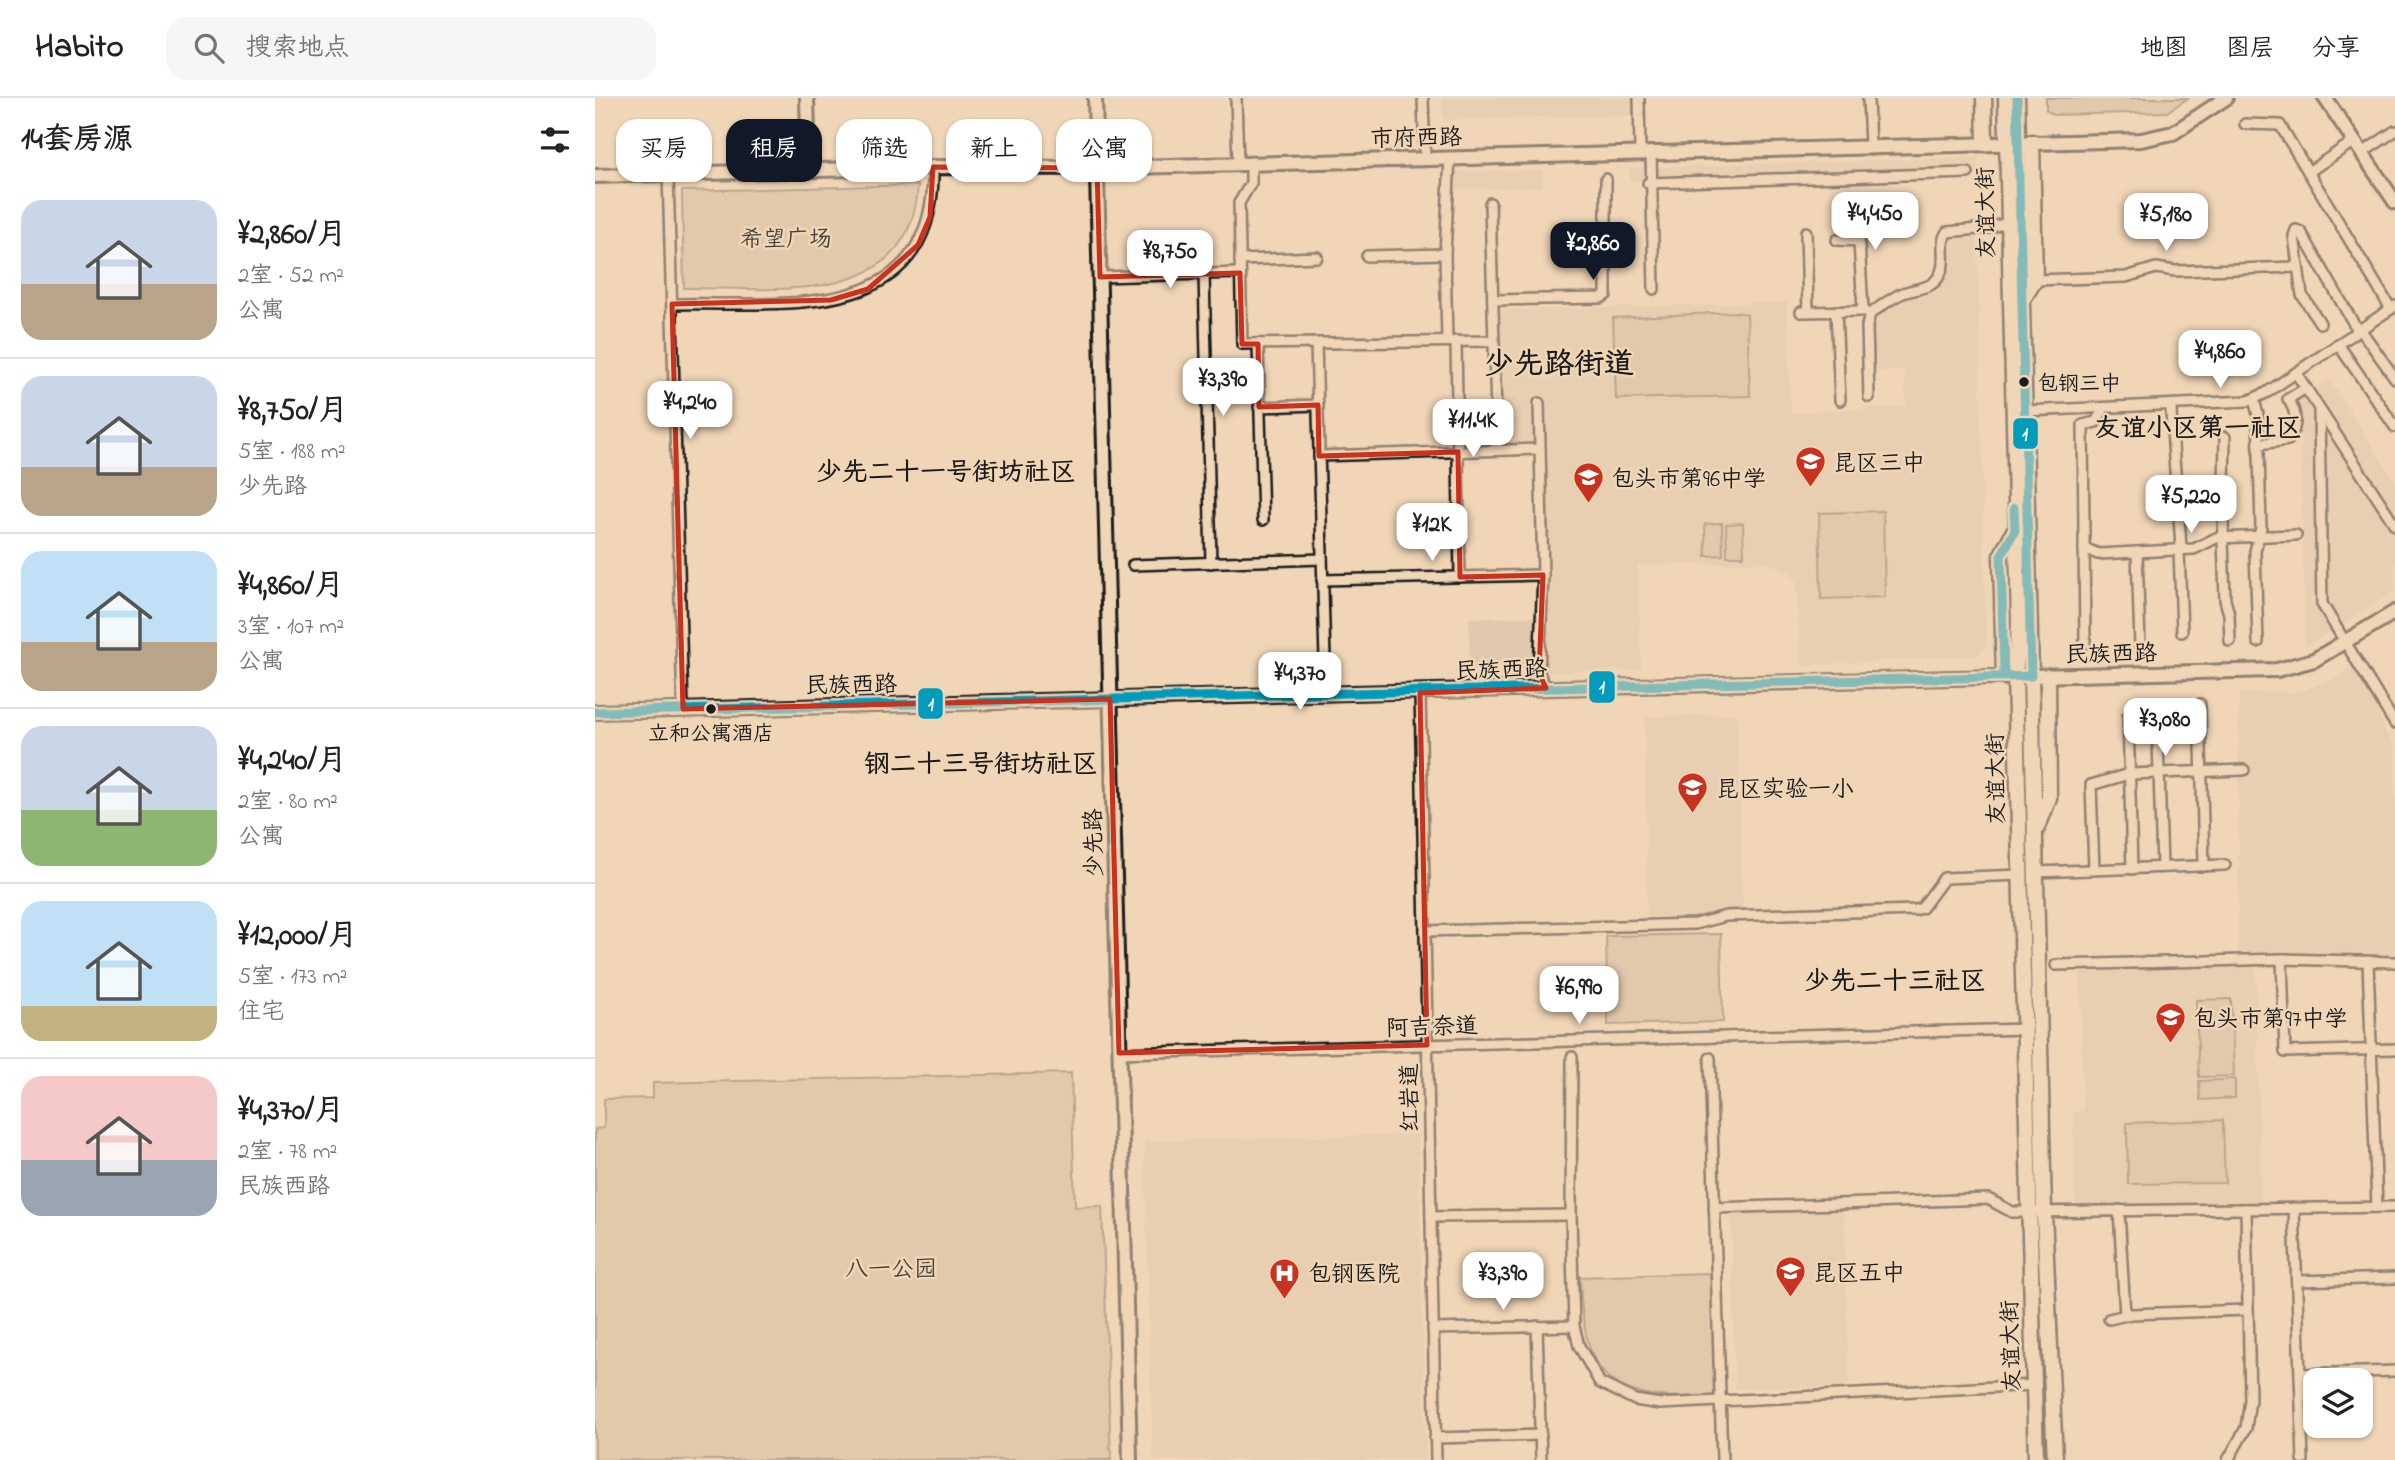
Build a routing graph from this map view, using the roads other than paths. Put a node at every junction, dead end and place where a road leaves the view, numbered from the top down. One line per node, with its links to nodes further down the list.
1 (807, 98): 12 (main road)
2 (1095, 98): 13 (main road, 少先路)
3 (1236, 98): 24 (street)
4 (1423, 98): 23 (street)
5 (1639, 98): 20 (street)
6 (1868, 98): 19 (street)
7 (1984, 98): 18 (main road)
8 (2005, 98): 17 (main road, 友谊大街)
9 (2017, 98): 17 (main road, 友谊大街)
10 (2225, 98): 17 (main road, 市府西路)
11 (2325, 98): 16 (main road)
12 (808, 119)
13 (1096, 119)
14 (2245, 124): 29 (street)
15 (2395, 131): 21 (street)
16 (2354, 141): 21 (main road); 29 (street)
17 (2019, 143): 18 (main road, 市府西路); 39 (main road, 友谊大街); 50 (main road); 53 (main road, 友谊大街)
18 (1985, 144): 19 (main road, 市府西路)
19 (1870, 146): 20 (main road, 市府西路)
20 (1645, 152): 22 (main road, 市府西路); 36 (street)
21 (2362, 153): 37 (main road)
22 (1450, 157): 23 (main road, 市府西路); 42 (street)
23 (1425, 158): 24 (main road, 市府西路)
24 (1244, 162): 25 (main road, 市府西路); 45 (street)
25 (1152, 166)
26 (933, 167): 27 (main road, 市府西路); 28 (main road, 市府西路); 54 (street)
27 (1056, 168)
28 (822, 170)
29 (2310, 171): 55 (street)
30 (1968, 173): 36 (street)
31 (616, 175): 32 (main road, 市府西路)
32 (595, 176)
33 (1606, 179): 52 (street)
34 (669, 182): 54 (street)
35 (1097, 182): 49 (main road, 少先路)
36 (1650, 182): 51 (street)
37 (2395, 202)
38 (1490, 203): 52 (street)
39 (2007, 223): 57 (street); 87 (main road, 友谊大街)
40 (1806, 232): 56 (street)
41 (1837, 240): 57 (street)
42 (1445, 254): 43 (street); 60 (street)
43 (1367, 256)
44 (1317, 257): 45 (street)
45 (1240, 260): 47 (street)
46 (2298, 267): 50 (street); 58 (street); 59 (street)
47 (1240, 273): 48 (street); 63 (street)
48 (1204, 274): 49 (street); 95 (street)
49 (1100, 278): 114 (main road, 少先路)
50 (2035, 281): 53 (main road)
51 (1654, 289)
52 (1493, 300): 61 (street)
53 (2023, 301): 77 (main road, 友谊大街)
54 (672, 304): 117 (street)
55 (2393, 310): 59 (street)
56 (1836, 311): 57 (street); 70 (street)
57 (1866, 312): 68 (street)
58 (2320, 323)
59 (2359, 330): 64 (street); 66 (street)
60 (1451, 341): 61 (street); 62 (street); 83 (street)
61 (1494, 341): 82 (street)
62 (1316, 343): 63 (street); 72 (street)
63 (1258, 344): 74 (street)
64 (2338, 344): 65 (street); 78 (street)
65 (2296, 373): 67 (street); 69 (street)
66 (2395, 378)
67 (2306, 388): 76 (street); 80 (street)
68 (1869, 397)
69 (2254, 399): 73 (street); 80 (street)
70 (1840, 400)
71 (1539, 403): 81 (street)
72 (1318, 404): 74 (street); 84 (street)
73 (2171, 406): 75 (street); 92 (street)
74 (1259, 407): 85 (street)
75 (2104, 408): 77 (street); 91 (street)
76 (2319, 409): 86 (street); 106 (street)
77 (2025, 411): 101 (main road, 友谊大街)
78 (2395, 427)
79 (2225, 437): 90 (street)
80 (2259, 444): 88 (street)
81 (1540, 449): 82 (street); 97 (street)
82 (1497, 450): 83 (street)
83 (1458, 452): 84 (street); 98 (street)
84 (1319, 456): 94 (street)
85 (1263, 520)
86 (2395, 525)
87 (2015, 530): 101 (main road, 友谊大街); 110 (main road)
88 (2261, 535): 89 (street); 90 (street); 104 (street)
89 (2296, 535)
90 (2223, 538): 92 (street); 103 (street)
91 (2084, 548): 93 (street); 105 (street)
92 (2180, 550): 93 (street); 102 (street)
93 (2137, 552): 107 (street)
94 (1322, 559): 95 (street); 99 (street)
95 (1211, 563): 96 (street)
96 (1133, 565)
97 (1543, 575): 98 (street); 111 (street)
98 (1460, 577): 99 (street)
99 (1322, 580): 113 (street)
100 (2395, 612): 106 (main road, 民族西路)
101 (2024, 626): 108 (main road, 友谊大街); 110 (main road, 友谊大街)
102 (2182, 632)
103 (2230, 641)
104 (2258, 642)
105 (2085, 643)
106 (2344, 644): 109 (main road, 民族西路); 120 (street)
107 (2140, 646)
108 (2031, 676): 109 (main road, 民族西路); 110 (main road, 民族西路); 121 (main road, 友谊大街)
109 (2048, 676): 127 (main road)
110 (2010, 677): 111 (main road, 民族西路); 122 (main road, 友谊大街)
111 (1546, 688): 112 (main road, 民族西路)
112 (1420, 693): 113 (main road, 民族西路); 135 (street, 红岩道)
113 (1325, 695): 114 (main road, 民族西路)
114 (1110, 699): 117 (main road, 民族西路); 144 (main road, 少先路)
115 (2200, 704): 124 (street)
116 (2157, 708): 125 (street)
117 (683, 709): 118 (main road, 民族西路)
118 (595, 712)
119 (2128, 716): 126 (street)
120 (2395, 723)
121 (2032, 724): 122 (main road); 127 (main road, 友谊大街)
122 (2017, 725): 134 (main road, 友谊大街)
123 (2244, 770): 124 (street)
124 (2202, 771): 125 (street); 129 (street)
125 (2159, 773): 126 (street); 130 (street)
126 (2129, 774): 131 (street); 132 (street)
127 (2035, 835): 133 (main road, 友谊大街)
128 (2225, 865): 129 (street)
129 (2204, 866): 130 (street)
130 (2162, 867): 131 (street)
131 (2132, 869): 132 (street)
132 (2094, 870): 133 (street)
133 (2036, 872): 140 (main road, 友谊大街)
134 (2021, 875): 135 (street); 140 (main road, 友谊大街)
135 (1425, 931): 141 (street, 红岩道)
136 (2282, 959): 137 (street); 139 (street); 142 (street)
137 (2368, 961): 138 (street); 142 (street)
138 (2395, 962)
139 (2056, 965)
140 (2032, 1029): 141 (street, 阿吉奈道); 153 (main road, 友谊大街)
141 (1427, 1045): 144 (street, 阿吉奈道); 155 (street, 红岩道)
142 (2372, 1049): 143 (street); 148 (street)
143 (2395, 1049)
144 (1119, 1053): 170 (main road, 少先路)
145 (1572, 1058): 154 (street)
146 (1710, 1058): 149 (street)
147 (2395, 1206): 148 (street)
148 (2377, 1207): 150 (street)
149 (1714, 1208): 153 (street); 167 (street)
150 (2294, 1208): 151 (street); 157 (street)
151 (2246, 1209): 152 (street); 158 (street)
152 (2119, 1210): 153 (street); 159 (street)
153 (2037, 1212): 166 (main road, 友谊大街); 175 (main road, 友谊大街)
154 (1571, 1215): 155 (street); 162 (street)
155 (1431, 1217): 163 (street, 红岩道)
156 (2395, 1278): 157 (street)
157 (2297, 1281): 165 (street)
158 (2247, 1310): 159 (street); 176 (street)
159 (2125, 1315): 160 (street)
160 (2109, 1319)
161 (1537, 1326): 162 (street); 163 (street); 168 (street)
162 (1574, 1326): 167 (street)
163 (1433, 1329): 169 (street, 红岩道)
164 (2395, 1371): 165 (street)
165 (2300, 1374): 177 (street)
166 (2034, 1385): 167 (street); 174 (main road, 友谊大街)
167 (1720, 1403): 173 (street)
168 (1541, 1435): 169 (street); 172 (street)
169 (1435, 1438): 171 (street, 红岩道)
170 (1130, 1460)
171 (1436, 1460)
172 (1541, 1460)
173 (1722, 1460)
174 (2036, 1460)
175 (2055, 1460)
176 (2228, 1460)
177 (2303, 1460)

